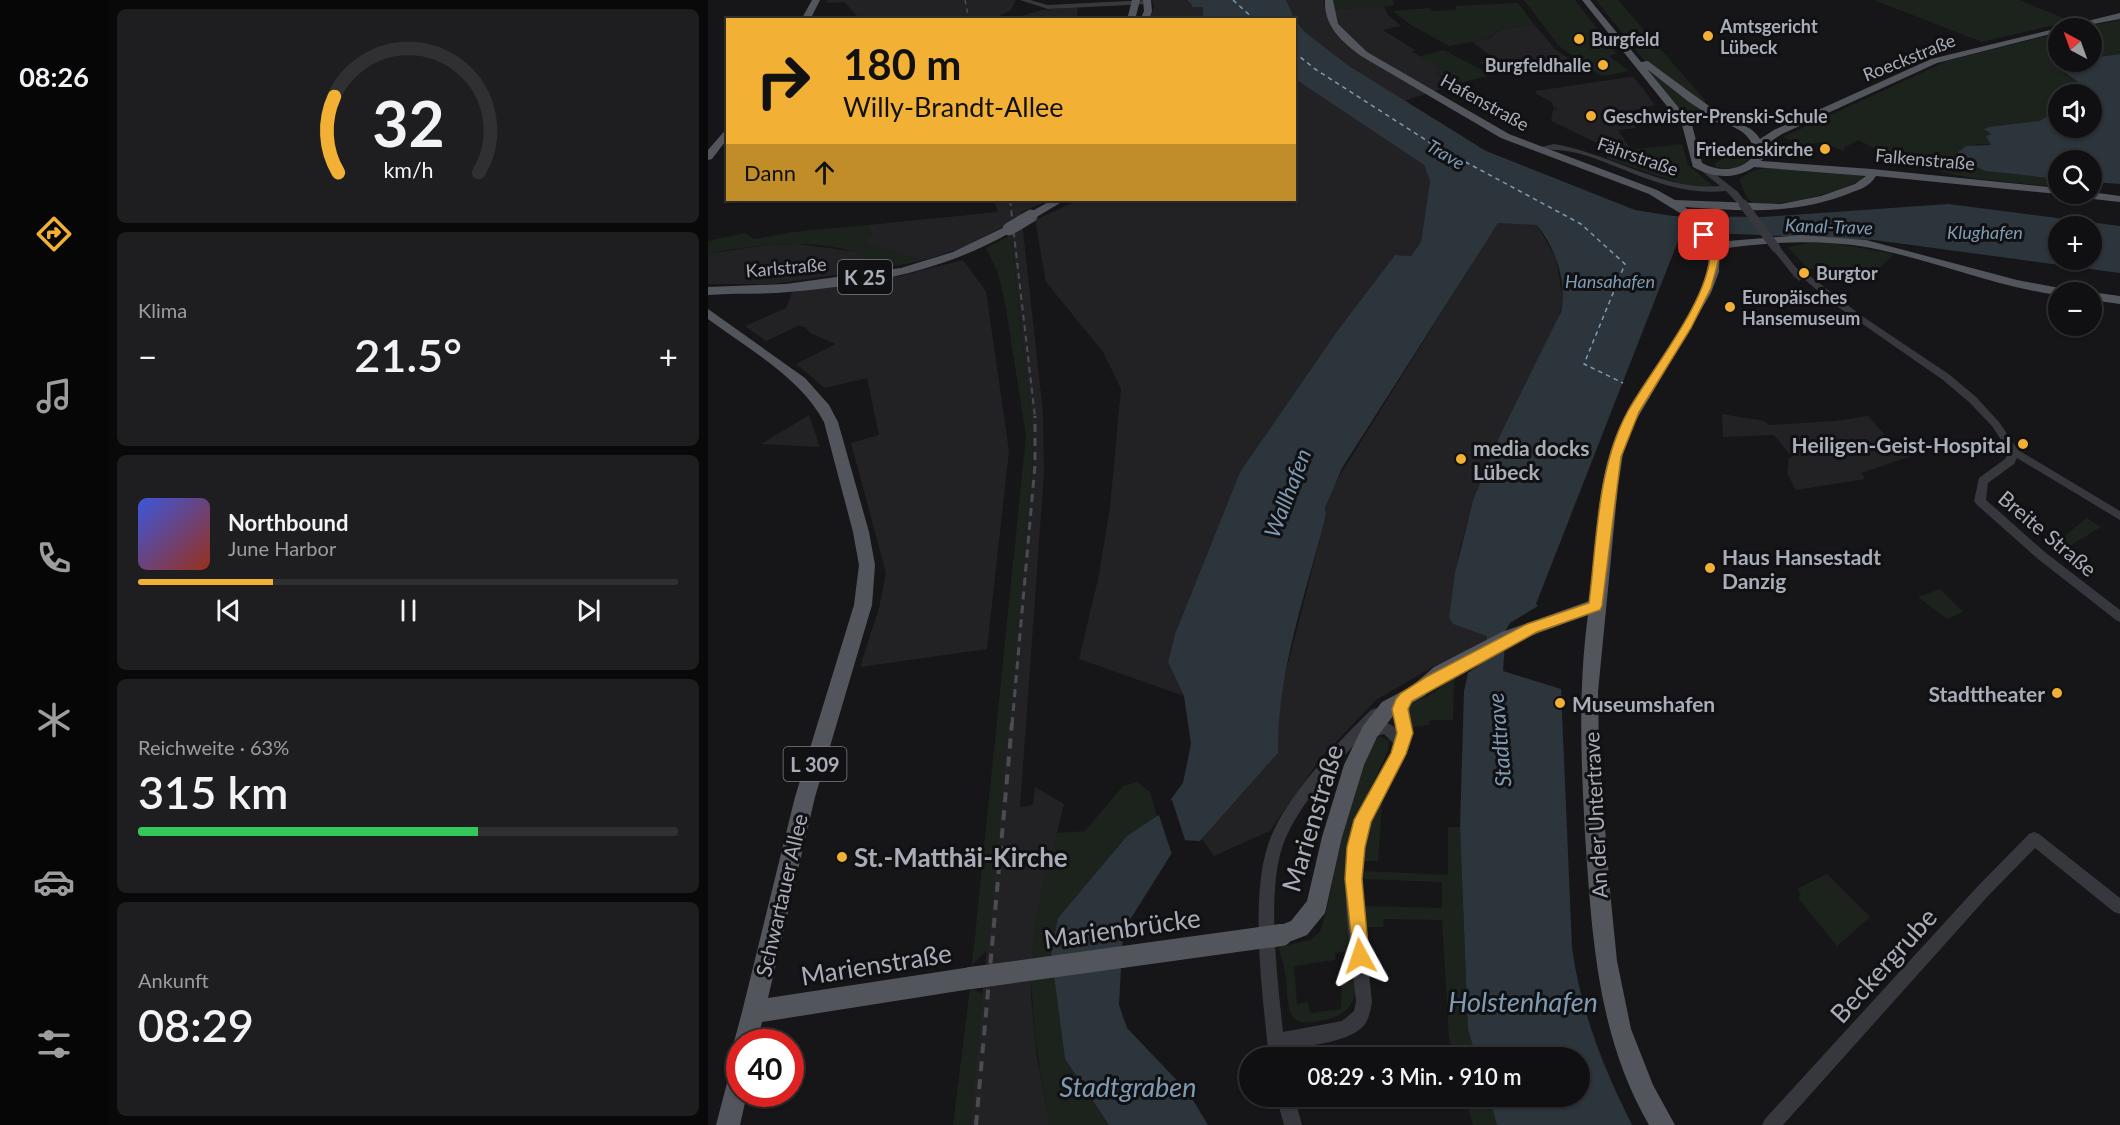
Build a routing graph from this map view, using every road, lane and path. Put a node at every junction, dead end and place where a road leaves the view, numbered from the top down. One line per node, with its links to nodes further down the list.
1 (816, 0): 8 (main road)
2 (1023, 0): 6 (street)
3 (1329, 0): 19 (main road, Hafenstraße)
4 (1586, 0): 15 (main road)
5 (1593, 0): 14 (main road)
6 (1142, 1): 9 (main road); 10 (main road); 11 (main road)
7 (2120, 16): 12 (main road, Roeckstraße)
8 (806, 18)
9 (1132, 18)
10 (1137, 18)
11 (1144, 18)
12 (2102, 20)
13 (2048, 32): 17 (main road, Roeckstraße)
14 (1725, 119): 15 (main road); 16 (main road)
15 (1687, 125): 22 (main road)
16 (1746, 132): 17 (main road, Roeckstraße); 20 (main road)
17 (1778, 132): 20 (main road, Roeckstraße)
18 (726, 133): 21 (main road)
19 (1537, 149): 26 (street, Fährstraße); 30 (main road, Hafenstraße)
20 (1757, 155): 23 (main road, Falkenstraße); 24 (main road)
21 (708, 157)
22 (1703, 168): 24 (main road); 26 (street)
23 (1872, 172): 25 (main road, Falkenstraße); 30 (main road)
24 (1731, 173): 26 (street)
25 (2048, 190)
26 (1732, 191): 39 (street, bridge)
27 (2102, 197): 28 (main road)
28 (2120, 199)
29 (1057, 201): 35 (main road, Karlstraße / K 25, bridge)
30 (1673, 203): 31 (main road, Hafenstraße)
31 (1688, 215)
32 (1704, 235): 33 (main road)
33 (1714, 246): 34 (main road); 41 (main road, An der Untertrave)
34 (2048, 290)
35 (708, 291)
36 (2102, 298): 37 (main road)
37 (2120, 300)
38 (708, 313): 52 (main road, Schwartauer Allee / L 309)
39 (2014, 452): 40 (street); 42 (street, Breite Straße)
40 (2120, 516)
41 (1595, 606): 43 (main road); 60 (main road, An der Untertrave)
42 (2120, 617)
43 (1406, 697): 44 (main road); 46 (street)
44 (1389, 707): 45 (main road, Marienstraße); 48 (street)
45 (1370, 732): 46 (street); 47 (main road, Marienstraße)
46 (1402, 743): 55 (street)
47 (1354, 765): 48 (street); 50 (main road, Marienstraße)
48 (1323, 773): 54 (street)
49 (2120, 908): 61 (street, Beckergrube)
50 (1281, 935): 51 (main road, Marienbrücke, bridge)
51 (971, 978): 52 (main road, Marienstraße)
52 (753, 1012): 53 (main road, Schwartauer Allee / L 309)
53 (749, 1029)
54 (1277, 1047)
55 (1287, 1047)
56 (732, 1107): 58 (main road)
57 (1288, 1107): 59 (street)
58 (728, 1125)
59 (1293, 1125)
60 (1663, 1125)
61 (1771, 1125)

